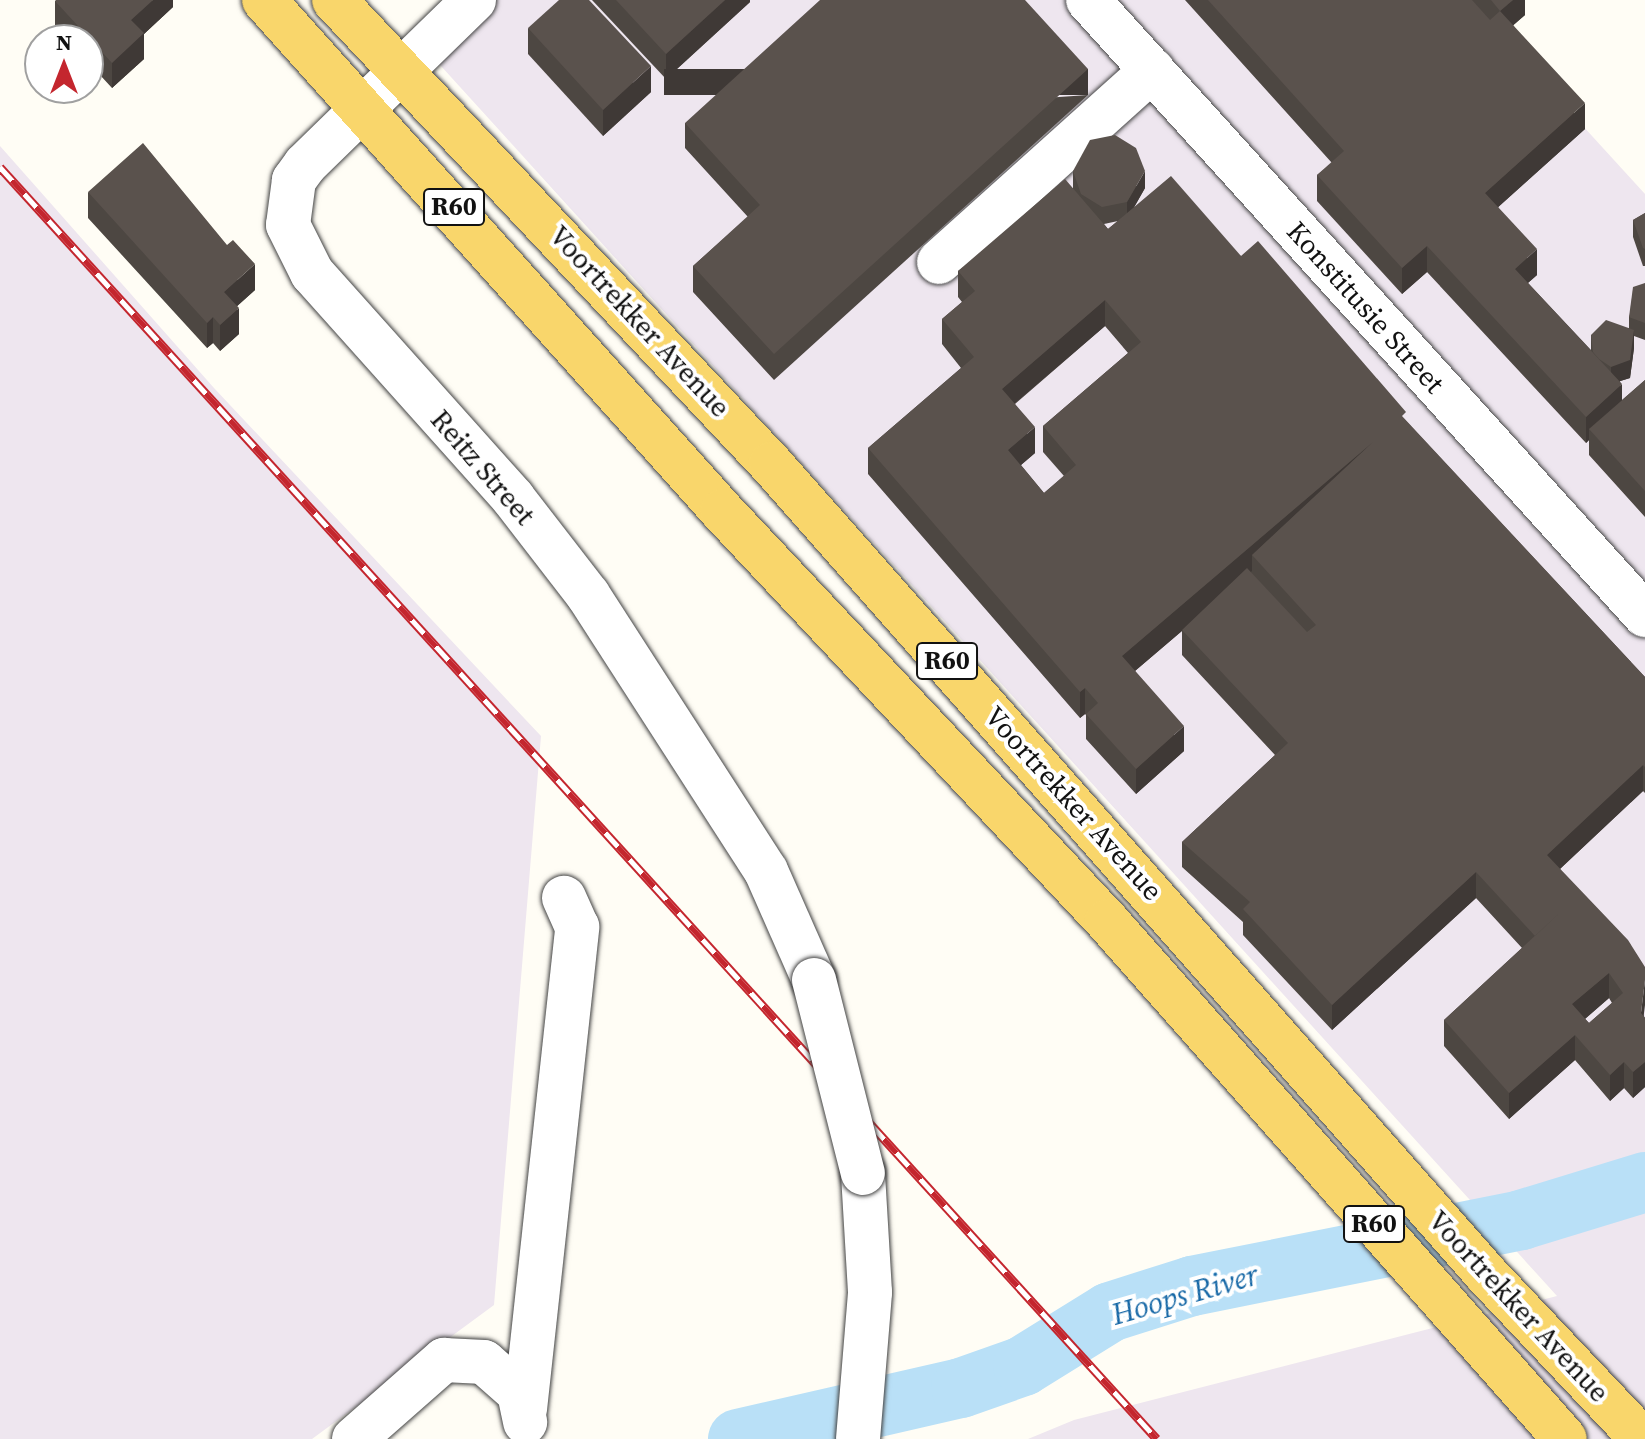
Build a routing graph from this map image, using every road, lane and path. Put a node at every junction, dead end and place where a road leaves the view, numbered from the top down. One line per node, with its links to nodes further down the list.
1 (264, 0): 7 (main road, Voortrekker Avenue / R60)
2 (334, 0): 5 (main road, Voortrekker Avenue / R60)
3 (474, 0): 5 (street, Reitz Street)
4 (1088, 0): 6 (street, Konstitusie Street)
5 (400, 66): 7 (street, Reitz Street); 9 (main road, Voortrekker Avenue / R60)
6 (1152, 70): 8 (street); 13 (street, Konstitusie Street)
7 (361, 110): 10 (main road, Voortrekker Avenue / R60); 20 (street, Reitz Street, bridge)
8 (939, 262)
9 (621, 300): 10 (main road); 11 (main road, Voortrekker Avenue / R60)
10 (569, 342): 12 (main road, Voortrekker Avenue / R60)
11 (771, 464): 12 (main road); 14 (main road, Voortrekker Avenue / R60)
12 (722, 511): 16 (main road, Voortrekker Avenue / R60)
13 (1645, 615)
14 (1145, 882): 16 (main road); 18 (main road, Voortrekker Avenue / R60)
15 (564, 898): 17 (street)
16 (1107, 921): 21 (main road, Voortrekker Avenue / R60)
17 (524, 1424): 19 (street)
18 (1639, 1438)
19 (354, 1439)
20 (858, 1439)
21 (1565, 1439)

